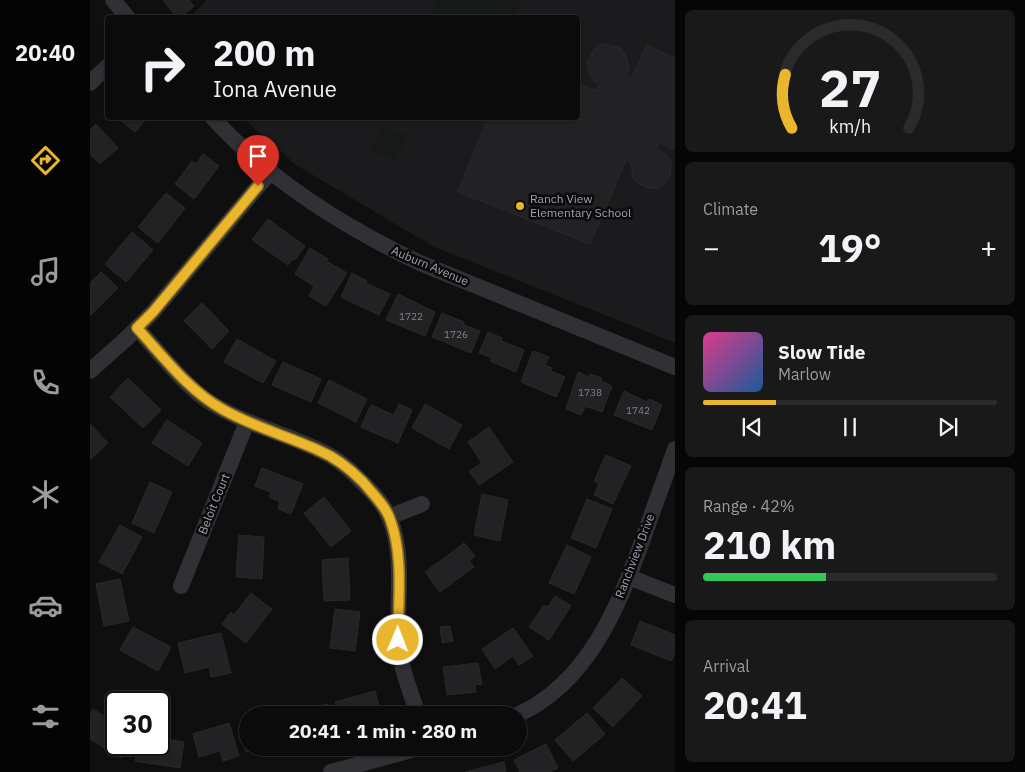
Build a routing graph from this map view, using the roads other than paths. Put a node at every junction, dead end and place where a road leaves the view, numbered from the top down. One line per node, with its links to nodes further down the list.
1 (113, 0): 2 (street)
2 (126, 15)
3 (105, 69): 4 (street)
4 (90, 83)
5 (214, 120): 6 (street, Auburn Avenue)
6 (271, 171): 7 (street); 8 (street, Auburn Avenue)
7 (137, 328): 9 (street); 10 (street)
8 (675, 367)
9 (90, 371)
10 (247, 422): 13 (street); 15 (street, Beloit Court)
11 (675, 449): 14 (street, Ranchview Drive)
12 (422, 504): 13 (street)
13 (389, 517): 17 (street)
14 (629, 577): 16 (street); 18 (street, Ranchview Drive)
15 (180, 586)
16 (675, 595)
17 (415, 706)
18 (527, 709)
19 (390, 756): 20 (street)
20 (331, 772)

